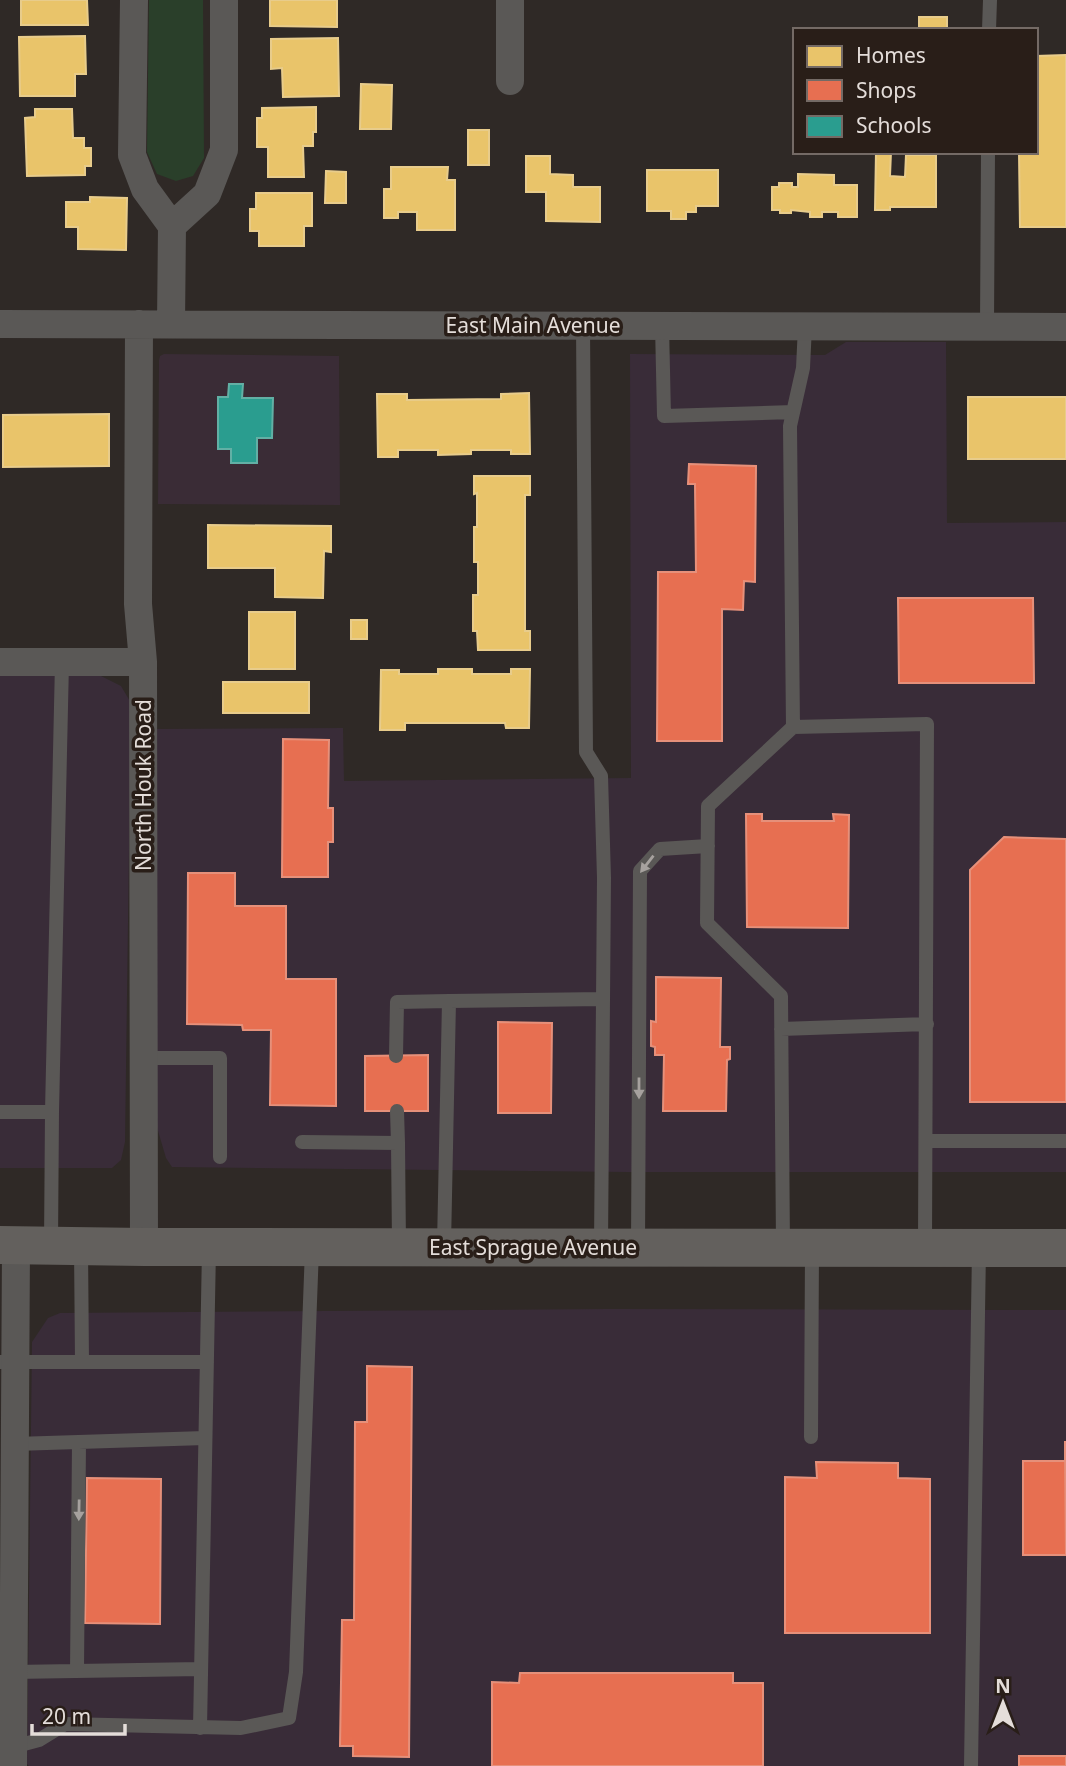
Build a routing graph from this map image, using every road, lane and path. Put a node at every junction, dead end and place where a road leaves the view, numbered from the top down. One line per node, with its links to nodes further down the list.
1 (134, 0): 8 (street)
2 (223, 0): 8 (street)
3 (510, 0): 6 (street)
4 (989, 0): 5 (lane)
5 (989, 28)
6 (510, 81)
7 (988, 154): 15 (lane)
8 (172, 226): 11 (street)
9 (0, 324): 10 (street, East Main Avenue)
10 (139, 324): 11 (street, East Main Avenue); 20 (street, North Houk Road)
11 (171, 324): 12 (street, East Main Avenue)
12 (583, 325): 13 (street, East Main Avenue); 23 (lane)
13 (662, 326): 14 (street, East Main Avenue); 17 (lane)
14 (805, 326): 15 (street, East Main Avenue); 17 (lane)
15 (987, 327): 16 (street, East Main Avenue)
16 (1066, 327)
17 (793, 412): 21 (lane)
18 (0, 662): 19 (street)
19 (62, 662): 20 (street); 31 (lane)
20 (143, 662): 28 (street, North Houk Road)
21 (793, 727): 22 (lane); 25 (lane)
22 (708, 846): 26 (lane); 43 (lane, one-way to 43)
23 (603, 999): 24 (lane); 43 (lane)
24 (449, 1001): 27 (lane); 42 (lane)
25 (927, 1024): 26 (lane); 32 (lane)
26 (781, 1029): 44 (lane)
27 (397, 1056)
28 (143, 1058): 36 (lane); 38 (street, North Houk Road)
29 (397, 1111): 35 (lane)
30 (0, 1112): 31 (lane)
31 (52, 1112): 37 (lane)
32 (927, 1140): 33 (lane); 45 (lane)
33 (1066, 1140)
34 (302, 1142): 35 (lane)
35 (398, 1143): 41 (lane)
36 (220, 1157)
37 (37, 1246): 38 (main road, East Sprague Avenue); 48 (street); 49 (lane)
38 (144, 1247): 39 (main road, East Sprague Avenue)
39 (209, 1247): 40 (main road, East Sprague Avenue); 50 (lane)
40 (312, 1247): 41 (main road, East Sprague Avenue); 59 (lane)
41 (399, 1247): 42 (main road, East Sprague Avenue)
42 (444, 1247): 43 (main road, East Sprague Avenue)
43 (620, 1247): 44 (main road, East Sprague Avenue)
44 (798, 1247): 45 (main road, East Sprague Avenue); 51 (lane)
45 (925, 1248): 46 (main road, East Sprague Avenue)
46 (979, 1248): 47 (main road, East Sprague Avenue); 61 (lane)
47 (1066, 1248)
48 (7, 1362): 49 (lane); 54 (street)
49 (82, 1362): 50 (lane)
50 (206, 1362): 52 (lane)
51 (811, 1437)
52 (205, 1438): 53 (lane); 56 (lane)
53 (79, 1442): 54 (lane); 57 (lane, one-way to 57)
54 (15, 1444): 55 (street)
55 (7, 1591): 58 (street)
56 (201, 1669): 57 (lane); 59 (lane)
57 (77, 1671): 58 (lane)
58 (13, 1672): 60 (street)
59 (200, 1728): 60 (lane)
60 (13, 1756)
61 (971, 1766)

